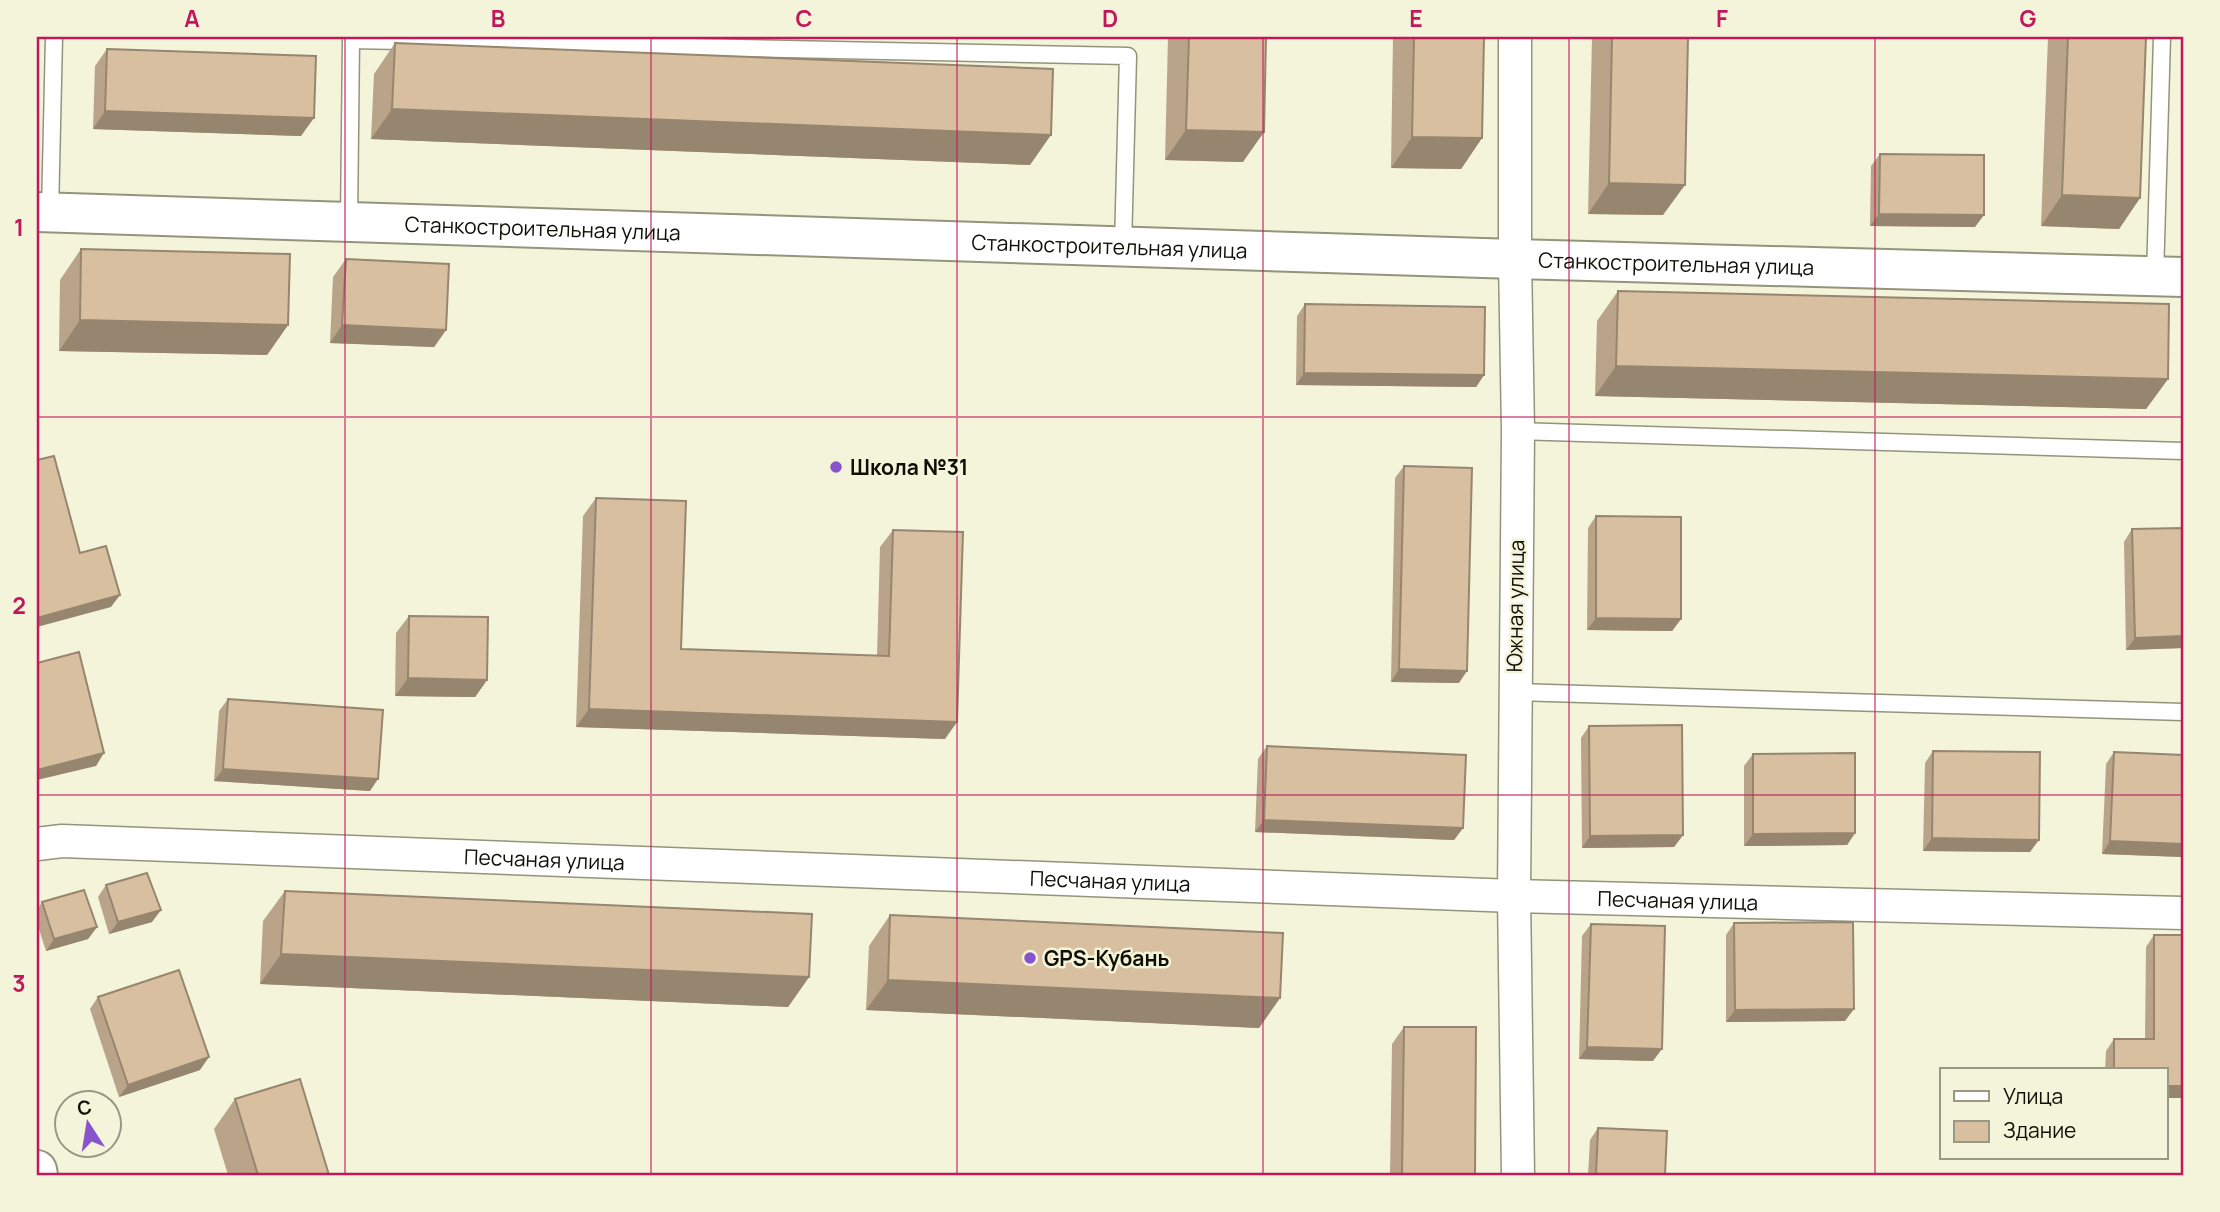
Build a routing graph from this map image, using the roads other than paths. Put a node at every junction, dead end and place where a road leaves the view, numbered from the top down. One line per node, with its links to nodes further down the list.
1 (54, 37): 4 (lane)
2 (1515, 37): 7 (street, Южная улица)
3 (2162, 37): 8 (lane)
4 (43, 212): 5 (street, Станкостроительная улица)
5 (349, 222): 6 (street, Станкостроительная улица); 6 (lane)
6 (1123, 246): 7 (street, Станкостроительная улица)
7 (1515, 259): 8 (street, Станкостроительная улица); 9 (street, Южная улица)
8 (2169, 277)
9 (1518, 431): 10 (lane); 11 (street, Южная улица)
10 (2183, 451)
11 (1514, 692): 12 (lane); 14 (street, Южная улица)
12 (2183, 712)
13 (37, 844): 14 (street, Песчаная улица)
14 (1514, 896): 15 (street, Песчаная улица); 18 (street, Южная улица)
15 (2183, 913)
16 (37, 1170): 17 (street)
17 (38, 1175)
18 (1518, 1175)

